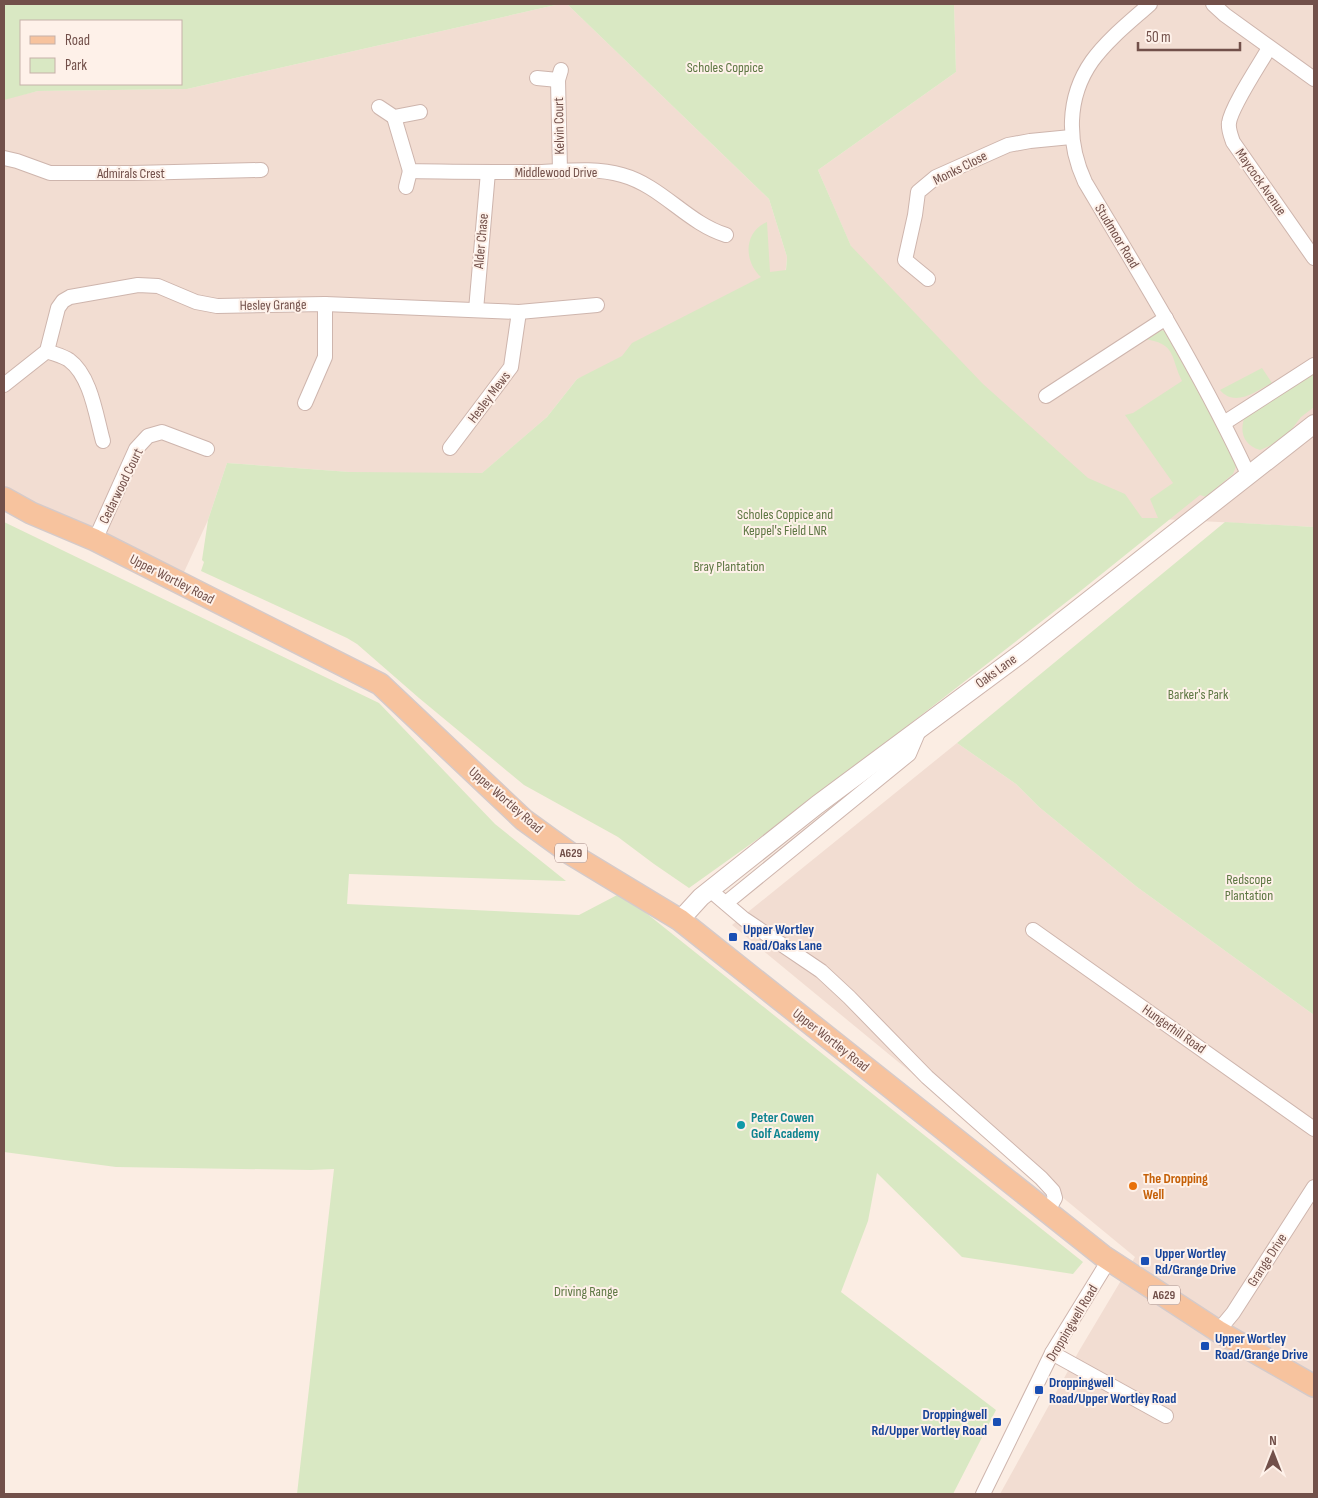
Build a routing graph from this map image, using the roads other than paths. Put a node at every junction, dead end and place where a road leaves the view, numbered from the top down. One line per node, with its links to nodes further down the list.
1 (1150, 4): 3 (street, Studmoor Road)
2 (1213, 4): 4 (street)
3 (1134, 9): 10 (street, Studmoor Road)
4 (1269, 48): 6 (street); 18 (street, Maycock Avenue)
5 (537, 78): 14 (street, Kelvin Court)
6 (1314, 79)
7 (379, 107): 9 (street)
8 (420, 112): 9 (street)
9 (394, 117): 13 (street)
10 (1071, 137): 19 (street, Monks Close); 24 (street, Studmoor Road)
11 (4, 158): 12 (street, Admirals Crest)
12 (261, 170)
13 (410, 171): 15 (street, Middlewood Drive); 16 (street)
14 (560, 171): 15 (street, Middlewood Drive); 17 (street, Middlewood Drive)
15 (488, 172): 22 (street, Alder Chase)
16 (406, 187)
17 (726, 235)
18 (1314, 258)
19 (928, 279)
20 (325, 304): 22 (street, Hesley Grange); 25 (street, Hesley Grange); 29 (street)
21 (597, 305): 23 (street, Hesley Grange)
22 (476, 310): 23 (street, Hesley Grange)
23 (519, 312): 33 (street, Hesley Mews)
24 (1166, 318): 28 (street); 30 (street, Studmoor Road)
25 (47, 351): 27 (street); 32 (street)
26 (1314, 365): 30 (street)
27 (4, 386)
28 (1046, 396)
29 (305, 403)
30 (1224, 424): 35 (street, Studmoor Road)
31 (1314, 424): 35 (street, Oaks Lane)
32 (103, 441)
33 (450, 448)
34 (207, 449): 37 (street, Cedarwood Court)
35 (1248, 474): 38 (street, Oaks Lane)
36 (4, 498): 37 (main road, Upper Wortley Road / A629)
37 (95, 540): 41 (main road, Upper Wortley Road / A629)
38 (920, 727): 39 (street, Oaks Lane); 40 (street)
39 (711, 890): 40 (street); 41 (street, Oaks Lane)
40 (726, 903): 45 (street)
41 (680, 920): 45 (main road, Upper Wortley Road / A629)
42 (1033, 930): 43 (street, Hungerhill Road)
43 (1314, 1129)
44 (1314, 1187): 47 (street, Grange Drive)
45 (1048, 1212): 46 (main road, Upper Wortley Road / A629)
46 (1109, 1260): 47 (main road, Upper Wortley Road / A629); 48 (street, Droppingwell Road)
47 (1218, 1331): 49 (main road, Upper Wortley Road / A629)
48 (1052, 1353): 50 (street); 51 (street, Droppingwell Road)
49 (1314, 1386)
50 (1166, 1416)
51 (983, 1494)

